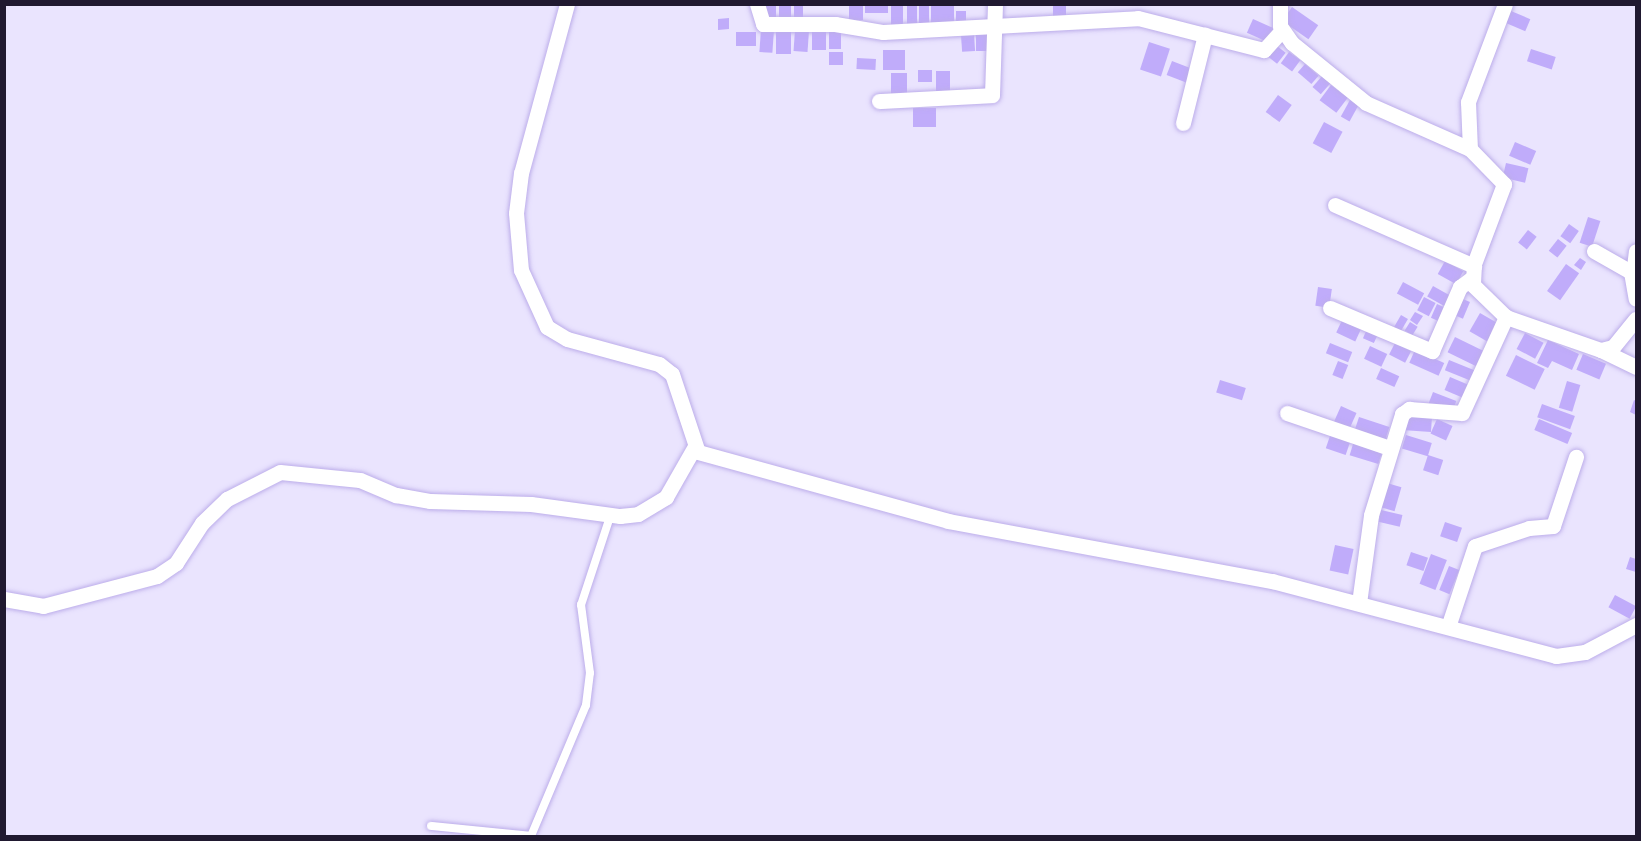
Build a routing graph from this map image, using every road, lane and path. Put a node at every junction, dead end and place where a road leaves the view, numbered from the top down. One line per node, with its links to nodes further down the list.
1 (567, 4): 24 (street)
2 (757, 4): 6 (street)
3 (995, 4): 6 (street)
4 (1280, 4): 7 (street)
5 (1505, 4): 11 (street)
6 (994, 24): 8 (street); 9 (street)
7 (1282, 30): 8 (street); 11 (street)
8 (1205, 35): 10 (street)
9 (879, 101)
10 (1183, 123)
11 (1470, 149): 15 (street)
12 (1335, 205): 15 (street)
13 (1636, 250): 16 (street)
14 (1594, 251): 16 (street)
15 (1473, 272): 18 (street); 19 (street)
16 (1633, 275): 17 (street)
17 (1636, 299)
18 (1330, 308)
19 (1506, 317): 21 (street); 25 (street)
20 (1636, 319): 21 (street)
21 (1601, 350): 22 (street)
22 (1636, 367)
23 (1287, 413): 25 (street)
24 (694, 448): 27 (street); 29 (street)
25 (1390, 448): 29 (street)
26 (1576, 456): 30 (street)
27 (611, 514): 28 (street); 33 (lane)
28 (4, 599)
29 (1359, 603): 30 (street)
30 (1449, 624): 31 (street)
31 (1636, 626)
32 (431, 826): 33 (lane)
33 (531, 837)

